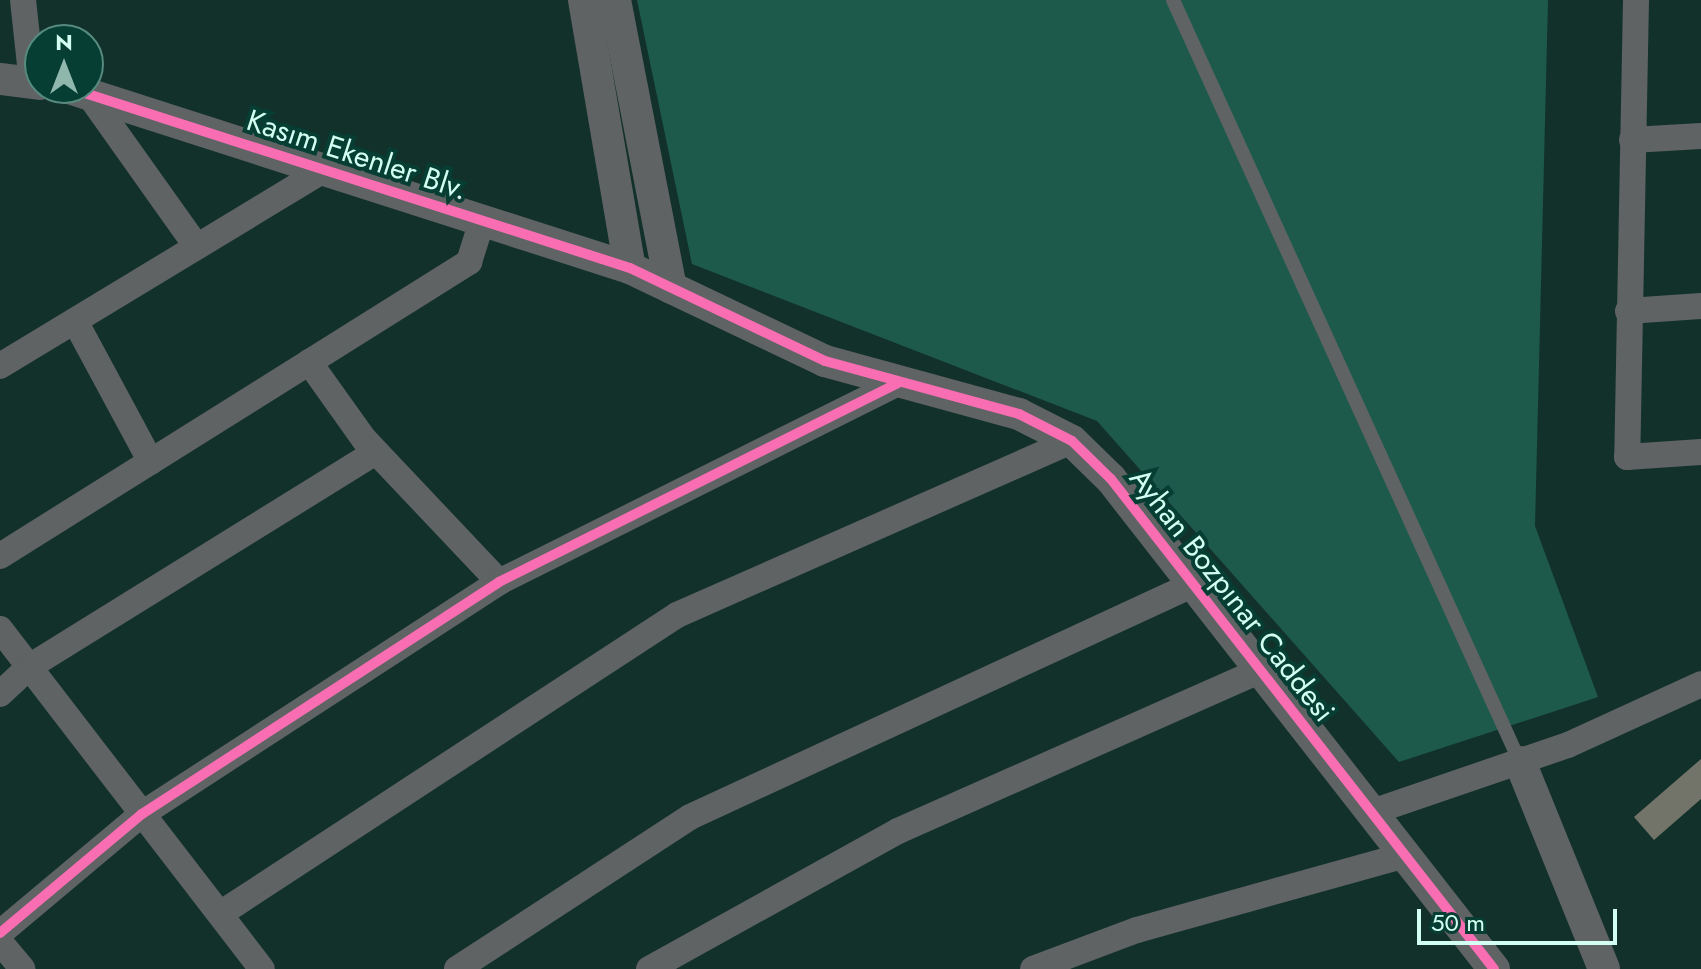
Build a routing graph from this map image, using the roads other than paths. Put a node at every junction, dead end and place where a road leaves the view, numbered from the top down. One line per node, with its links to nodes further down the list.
1 (23, 0): 6 (street)
2 (584, 0): 16 (street)
3 (615, 0): 17 (street)
4 (1173, 0): 36 (lane)
5 (1636, 0): 12 (street)
6 (27, 24)
7 (0, 79): 8 (street)
8 (24, 82)
9 (104, 99): 13 (street, Kasım Ekenler Blv.)
10 (89, 104): 15 (street)
11 (1701, 136): 12 (street)
12 (1632, 140): 19 (street)
13 (324, 170): 14 (street, Kasım Ekenler Blv.); 15 (street)
14 (482, 221): 16 (street, Kasım Ekenler Blv.); 21 (street)
15 (197, 247): 20 (street)
16 (630, 268): 17 (street, Ayhan Bozpınar Caddesi)
17 (671, 288): 23 (street, Ayhan Bozpınar Caddesi)
18 (1701, 306): 19 (street)
19 (1628, 311): 26 (street)
20 (75, 321): 22 (street); 27 (street)
21 (309, 362): 25 (street); 27 (street)
22 (0, 366)
23 (900, 382): 24 (street, Ayhan Bozpınar Caddesi); 29 (street)
24 (1072, 441): 30 (street, Ayhan Bozpınar Caddesi); 40 (street)
25 (376, 452): 29 (street); 32 (street)
26 (1701, 452)
27 (151, 462): 28 (street)
28 (0, 556)
29 (499, 582): 38 (street)
30 (1194, 584): 33 (street, Ayhan Bozpınar Caddesi); 46 (street)
31 (0, 629): 32 (street)
32 (29, 667): 35 (street); 38 (street)
33 (1261, 670): 37 (street, Ayhan Bozpınar Caddesi); 47 (street)
34 (1701, 684): 36 (street)
35 (0, 694)
36 (1520, 762): 37 (street); 49 (street)
37 (1372, 812): 39 (street, Ayhan Bozpınar Caddesi)
38 (142, 814): 40 (street); 41 (street)
39 (1406, 855): 43 (street, Ayhan Bozpınar Caddesi); 48 (street)
40 (220, 914): 45 (street)
41 (0, 933)
42 (0, 942): 44 (street)
43 (1490, 968)
44 (23, 969)
45 (262, 969)
46 (457, 969)
47 (649, 969)
48 (1033, 969)
49 (1604, 969)

